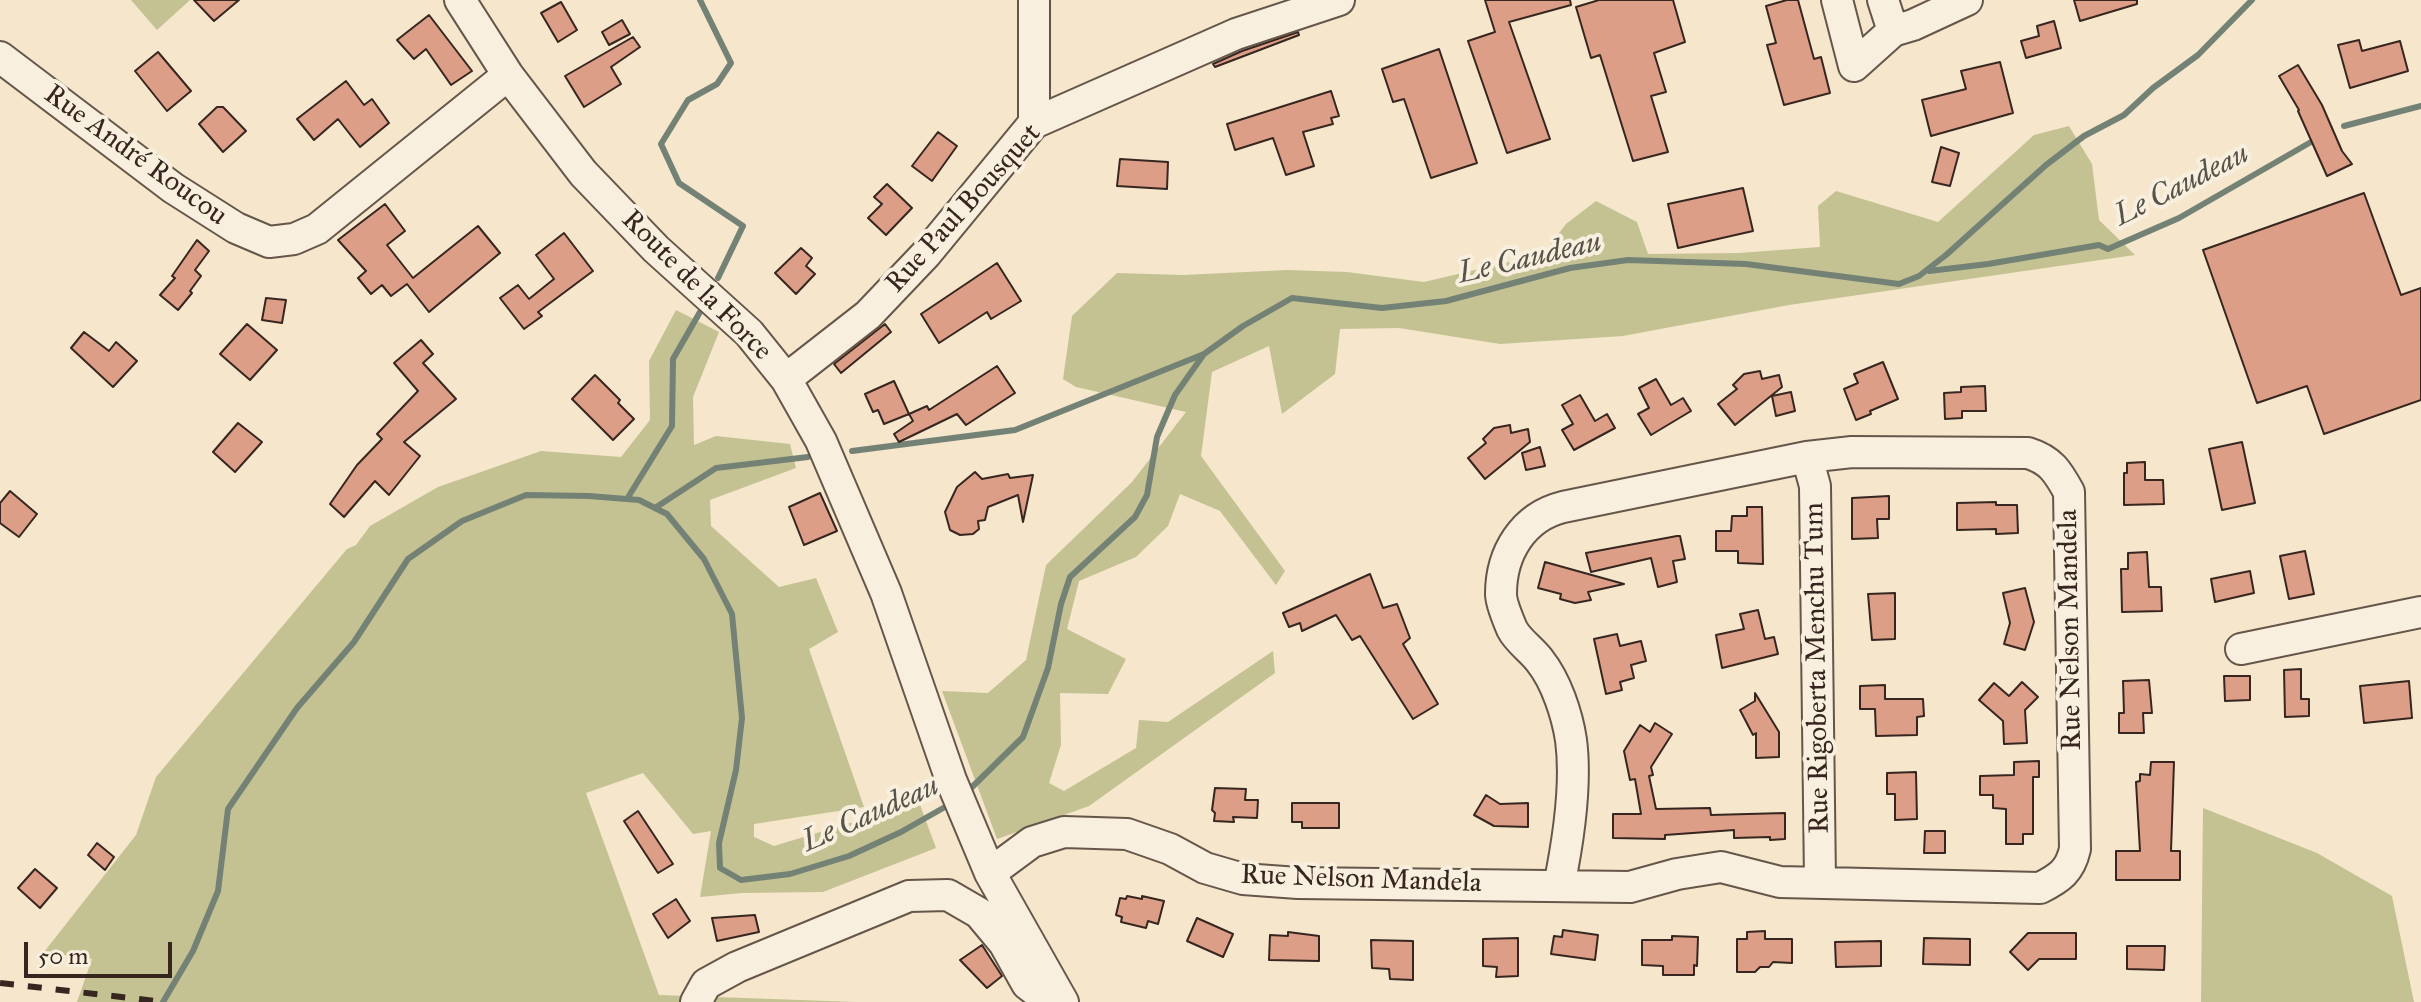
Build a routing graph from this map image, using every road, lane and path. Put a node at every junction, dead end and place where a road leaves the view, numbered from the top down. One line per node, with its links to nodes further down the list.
1 (460, 0): 9 (street, Route de la Force)
2 (1034, 0): 10 (street)
3 (1339, 0): 10 (street, Rue Paul Bousquet)
4 (1837, 0): 7 (street)
5 (1883, 0): 7 (street)
6 (1967, 0): 7 (street)
7 (1893, 31)
8 (0, 57): 9 (street, Rue André Roucou)
9 (508, 75): 11 (street, Route de la Force)
10 (1034, 123): 11 (street, Rue Paul Bousquet)
11 (786, 379): 15 (street, Route de la Force)
12 (1807, 457): 16 (street, Rue Rigoberta Menchu Tum); 16 (street, Rue Nelson Mandela); 17 (street, Rue Nelson Mandela)
13 (2421, 612): 14 (street)
14 (2241, 649)
15 (990, 873): 17 (street, Rue Nelson Mandela); 18 (street, Route de la Force)
16 (1820, 881): 17 (street, Rue Nelson Mandela)
17 (1559, 886)
18 (1060, 998): 19 (street)
19 (696, 1002)

